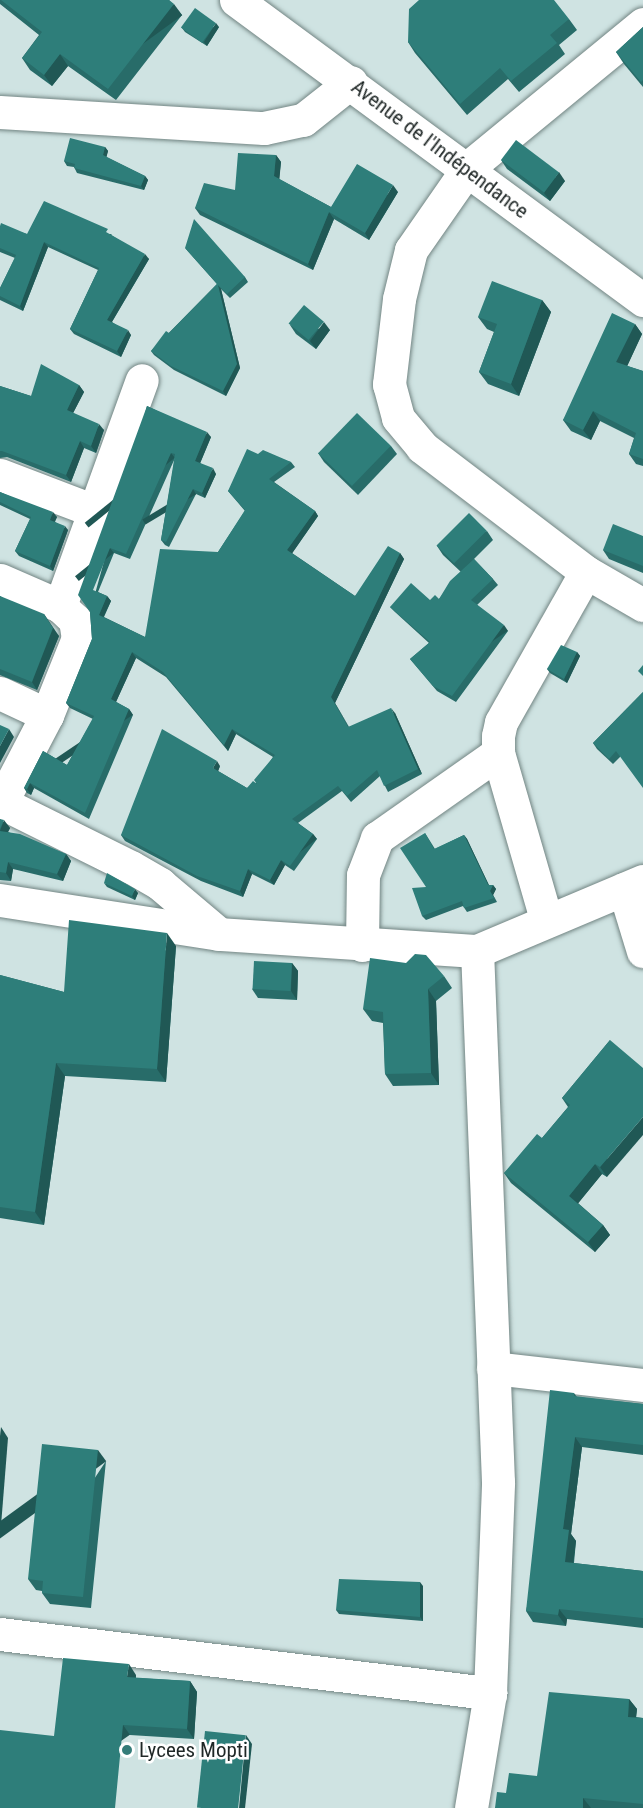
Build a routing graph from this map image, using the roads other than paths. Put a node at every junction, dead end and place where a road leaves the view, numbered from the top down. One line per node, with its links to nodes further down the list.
1 (236, 0): 3 (street, Avenue de l'Indépendance)
2 (643, 24): 5 (street)
3 (351, 82): 4 (street); 5 (street, Avenue de l'Indépendance)
4 (0, 112)
5 (468, 168): 6 (street, Avenue de l'Indépendance); 10 (street)
6 (643, 300)
7 (142, 380): 9 (street)
8 (0, 475): 9 (street)
9 (92, 510): 13 (street)
10 (586, 572): 12 (street); 16 (street)
11 (0, 580): 13 (street)
12 (643, 605)
13 (60, 606): 15 (street)
14 (0, 693): 15 (street)
15 (47, 715): 17 (street)
16 (498, 753): 20 (street); 22 (street)
17 (0, 803): 21 (street)
18 (633, 885): 20 (street); 24 (street)
19 (0, 900): 21 (street)
20 (546, 920): 23 (street)
21 (219, 934): 22 (street)
22 (362, 945): 23 (street)
23 (477, 951): 25 (street)
24 (643, 951)
25 (494, 1368): 26 (street); 28 (street)
26 (643, 1385)
27 (0, 1634): 28 (street)
28 (490, 1693): 29 (street)
29 (471, 1808)

